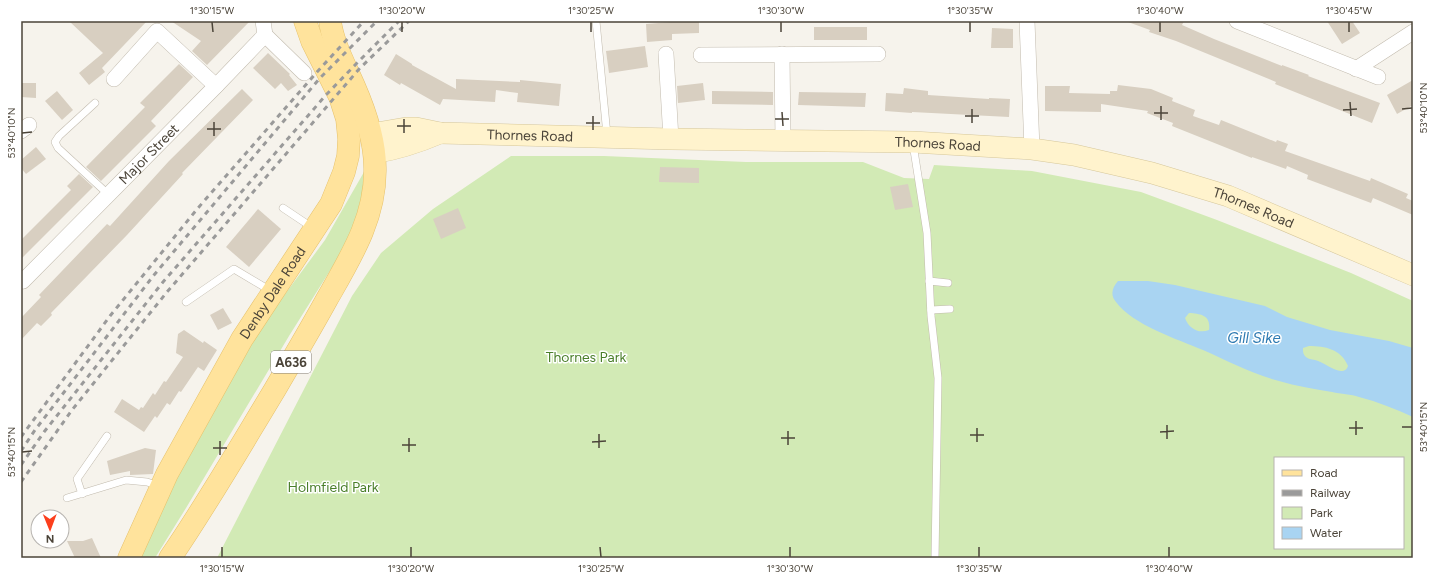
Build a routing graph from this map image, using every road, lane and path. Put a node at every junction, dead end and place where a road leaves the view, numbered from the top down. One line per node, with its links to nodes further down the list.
1 (305, 21): 22 (main road, A636)
2 (330, 21): 22 (main road, A636)
3 (596, 21): 18 (lane)
4 (1027, 21): 23 (street)
5 (1239, 21): 12 (street)
6 (264, 28): 13 (street); 16 (street, Major Street)
7 (1413, 32): 12 (street)
8 (666, 54): 19 (street)
9 (782, 54): 10 (street); 11 (street); 20 (street)
10 (878, 54)
11 (701, 55)
12 (1356, 69): 14 (street)
13 (304, 73)
14 (1378, 77)
15 (114, 79): 16 (street)
16 (216, 86): 24 (street, Major Street)
17 (95, 103): 24 (lane)
18 (607, 137): 19 (main road, Thornes Road); 22 (main road, Thornes Road)
19 (671, 139): 20 (main road, Thornes Road)
20 (783, 141): 21 (main road, Thornes Road)
21 (913, 142): 23 (main road, Thornes Road); 29 (lane)
22 (365, 144): 26 (main road, Denby Dale Road / A636); 40 (main road, A636)
23 (1032, 149): 27 (main road, Thornes Road)
24 (108, 195): 28 (street, Major Street)
25 (283, 208): 26 (lane)
26 (314, 229): 31 (main road, Denby Dale Road / A636)
27 (1413, 275)
28 (22, 280)
29 (929, 281): 30 (lane); 34 (lane)
30 (948, 283)
31 (273, 292): 32 (lane); 36 (main road, Denby Dale Road / A636)
32 (186, 302)
33 (950, 309): 34 (lane)
34 (931, 310): 41 (lane)
35 (107, 436): 37 (lane)
36 (161, 487): 37 (lane); 39 (main road, Denby Dale Road / A636)
37 (82, 494): 38 (lane)
38 (67, 498)
39 (129, 558)
40 (170, 558)
41 (935, 558)

